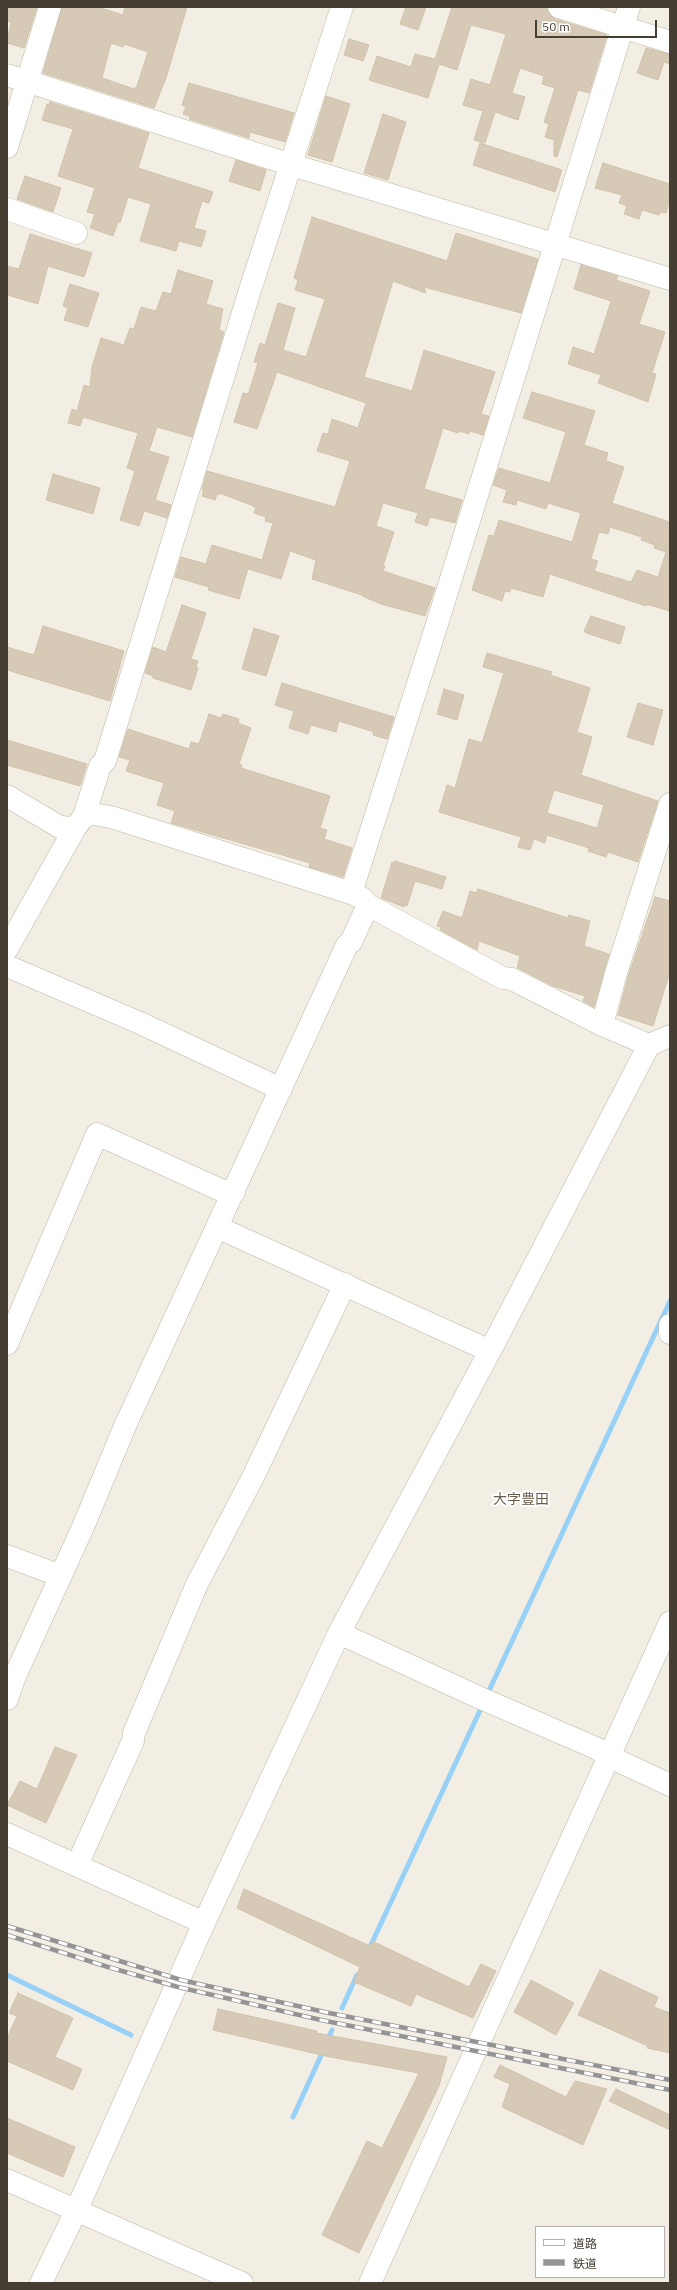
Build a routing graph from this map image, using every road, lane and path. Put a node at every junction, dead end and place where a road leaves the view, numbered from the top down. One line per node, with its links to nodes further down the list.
1 (50, 7): 7 (street)
2 (342, 7): 9 (street)
3 (559, 7): 4 (street)
4 (626, 17): 5 (street); 12 (street)
5 (670, 42)
6 (7, 75): 7 (street)
7 (28, 81): 8 (street); 9 (street)
8 (7, 147)
9 (292, 165): 12 (street); 16 (street)
10 (7, 209): 11 (street)
11 (76, 232)
12 (554, 245): 13 (street); 17 (street)
13 (670, 278)
14 (7, 796): 16 (street)
15 (670, 804): 21 (street)
16 (80, 822): 17 (street); 19 (street)
17 (351, 892): 18 (street)
18 (368, 906): 21 (street); 24 (street)
19 (7, 949)
20 (7, 966): 24 (street)
21 (602, 1025): 23 (street)
22 (670, 1036): 23 (street)
23 (649, 1045): 31 (street)
24 (281, 1089): 25 (street)
25 (234, 1192): 26 (street); 30 (street)
26 (217, 1227): 27 (street); 33 (street)
27 (345, 1284): 31 (street); 40 (street)
28 (670, 1325): 29 (street)
29 (670, 1333)
30 (7, 1344)
31 (490, 1351): 35 (street)
32 (7, 1556): 33 (street)
33 (61, 1576): 36 (street)
34 (670, 1622): 37 (street)
35 (338, 1633): 37 (street); 41 (street)
36 (7, 1699)
37 (610, 1757): 38 (street); 46 (street)
38 (670, 1784)
39 (7, 1834): 40 (street)
40 (77, 1865): 41 (street)
41 (204, 1923): 43 (street)
42 (7, 2180): 43 (street)
43 (77, 2209): 44 (street); 45 (street)
44 (41, 2283)
45 (242, 2283)
46 (370, 2283)

